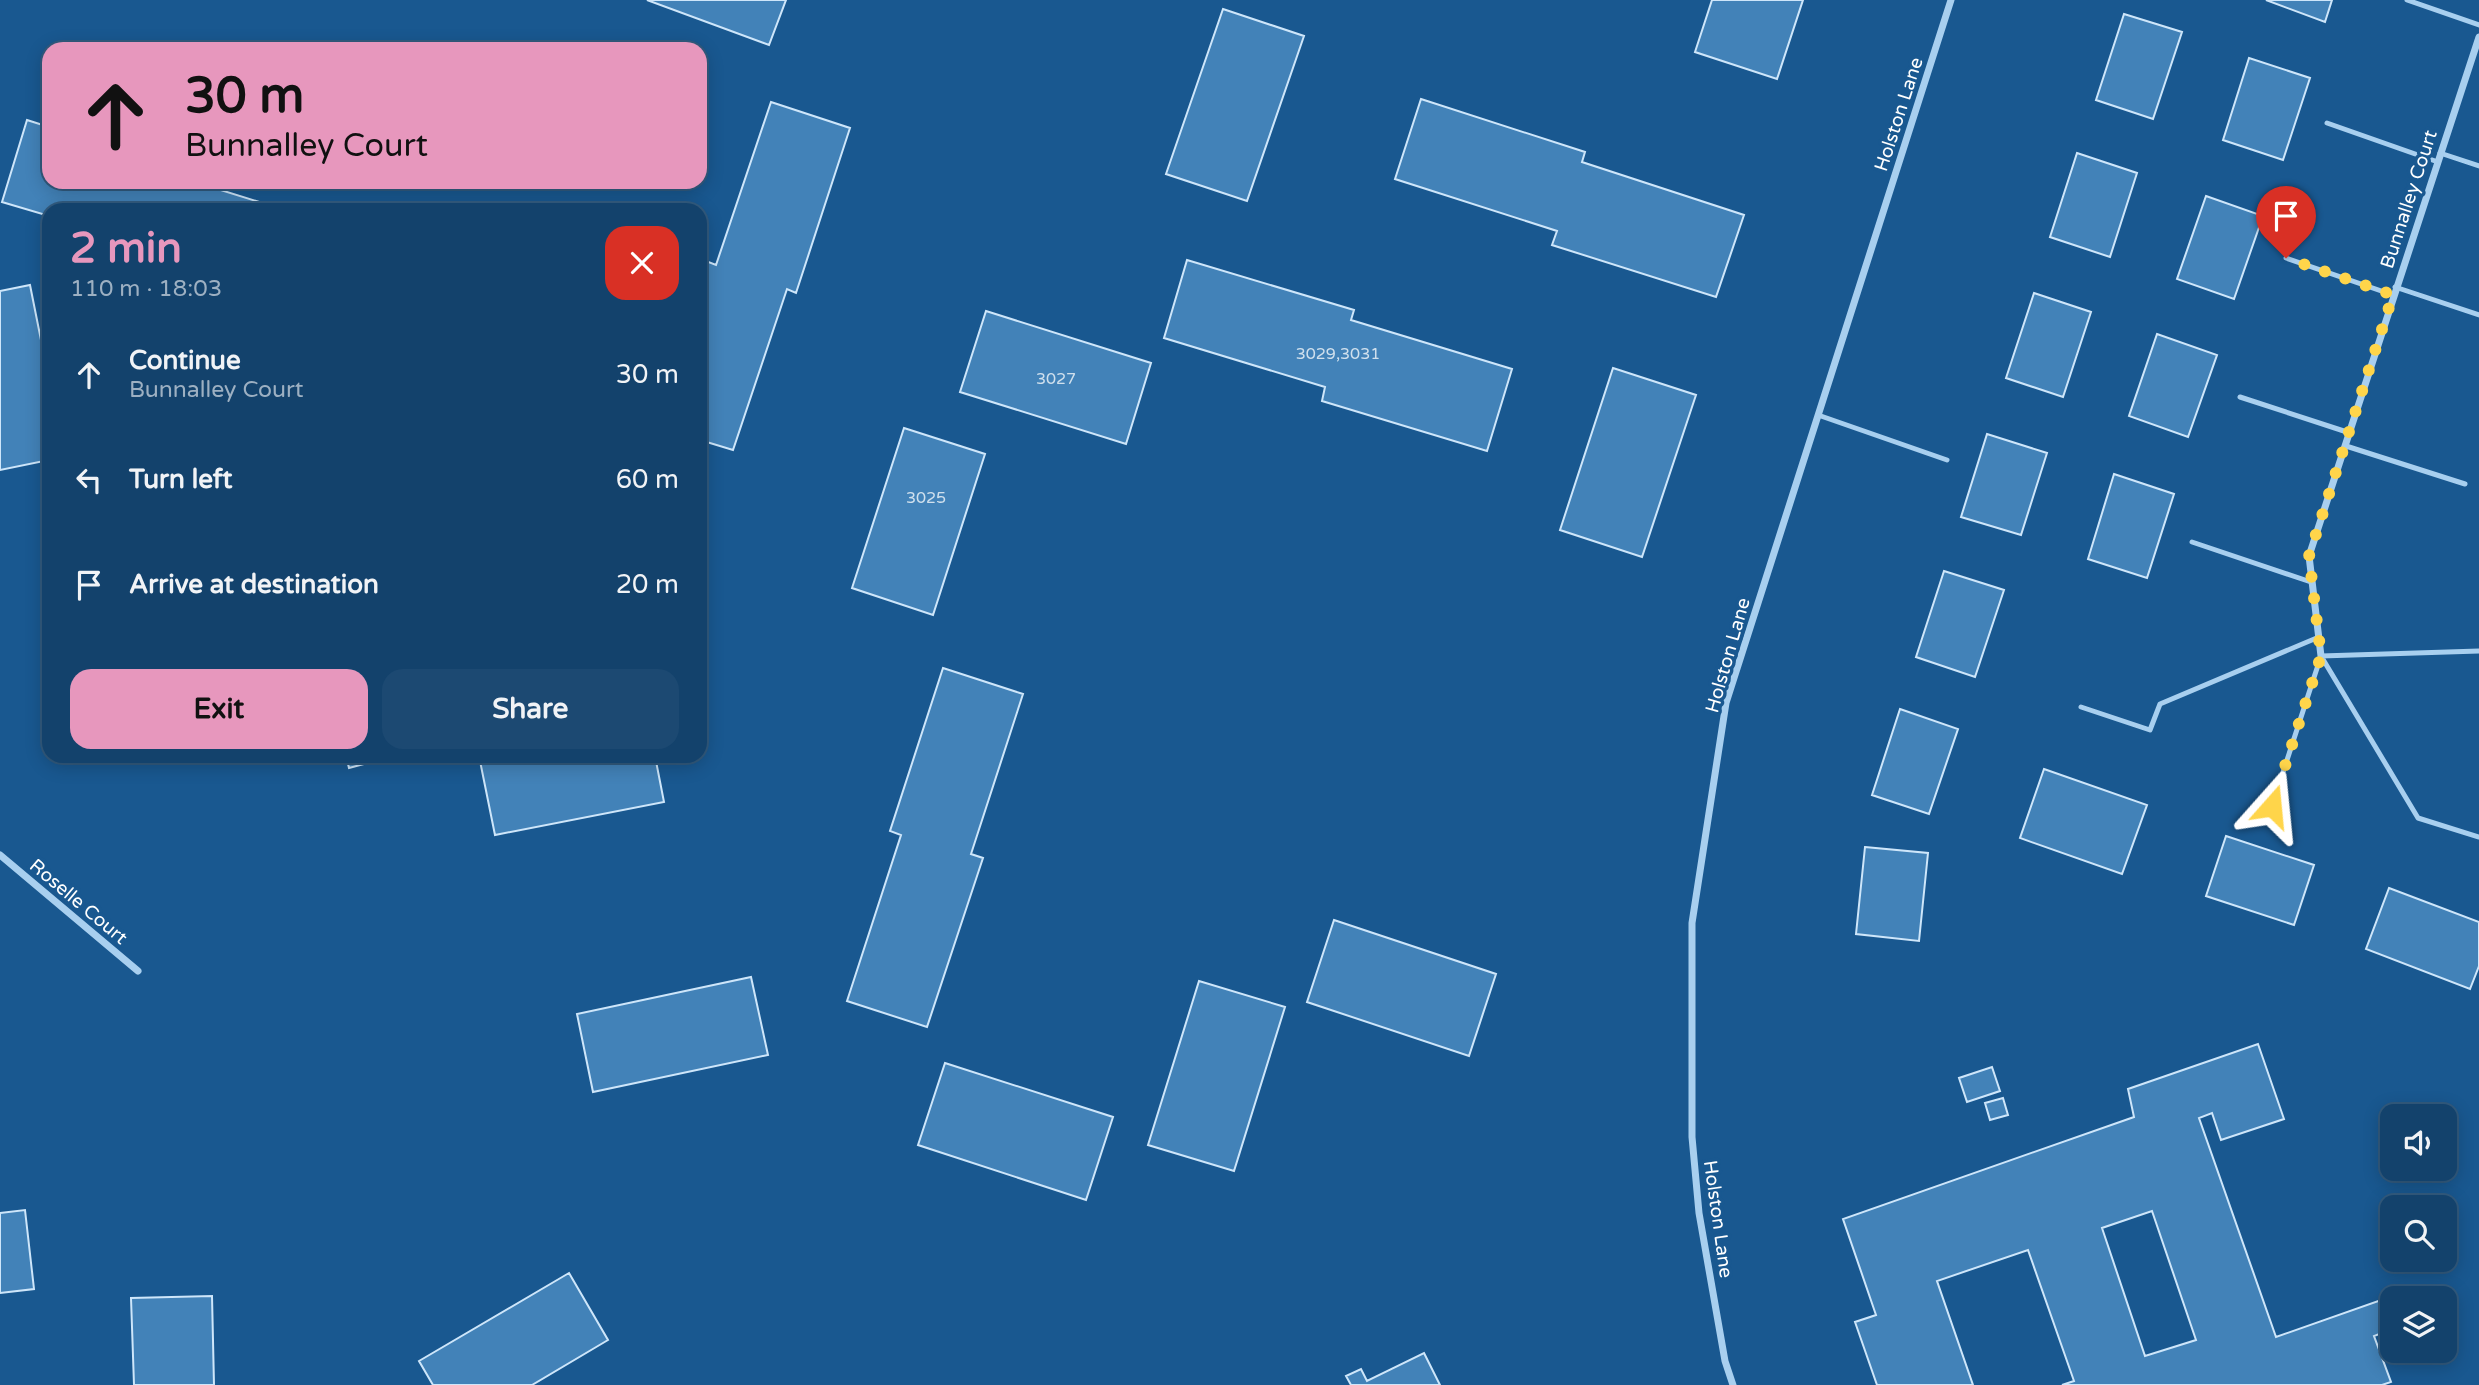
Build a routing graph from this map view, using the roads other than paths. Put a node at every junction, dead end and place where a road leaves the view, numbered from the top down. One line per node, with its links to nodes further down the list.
1 (1951, 0): 13 (street, Holston Lane)
2 (2407, 0): 3 (lane)
3 (2479, 25)
4 (2479, 37): 6 (street, Bunnalley Court)
5 (2327, 123): 7 (lane)
6 (2440, 153): 7 (street, Bunnalley Court); 8 (lane)
7 (2438, 162): 10 (street, Bunnalley Court)
8 (2479, 166)
9 (2286, 258): 10 (lane)
10 (2394, 291): 11 (lane); 14 (street, Bunnalley Court)
11 (2479, 315)
12 (2240, 397): 14 (lane)
13 (1818, 415): 16 (lane); 28 (street, Holston Lane)
14 (2350, 433): 15 (street, Bunnalley Court)
15 (2346, 446): 17 (lane); 19 (street, Bunnalley Court)
16 (1947, 460)
17 (2465, 484)
18 (2192, 542): 19 (lane)
19 (2311, 582): 20 (street, Bunnalley Court)
20 (2319, 637): 22 (street, Bunnalley Court); 23 (lane)
21 (2479, 651): 22 (lane)
22 (2321, 656): 24 (lane); 25 (lane)
23 (2081, 707)
24 (2272, 806)
25 (2479, 837)
26 (0, 855): 27 (street, Roselle Court)
27 (138, 971)
28 (1733, 1385)

